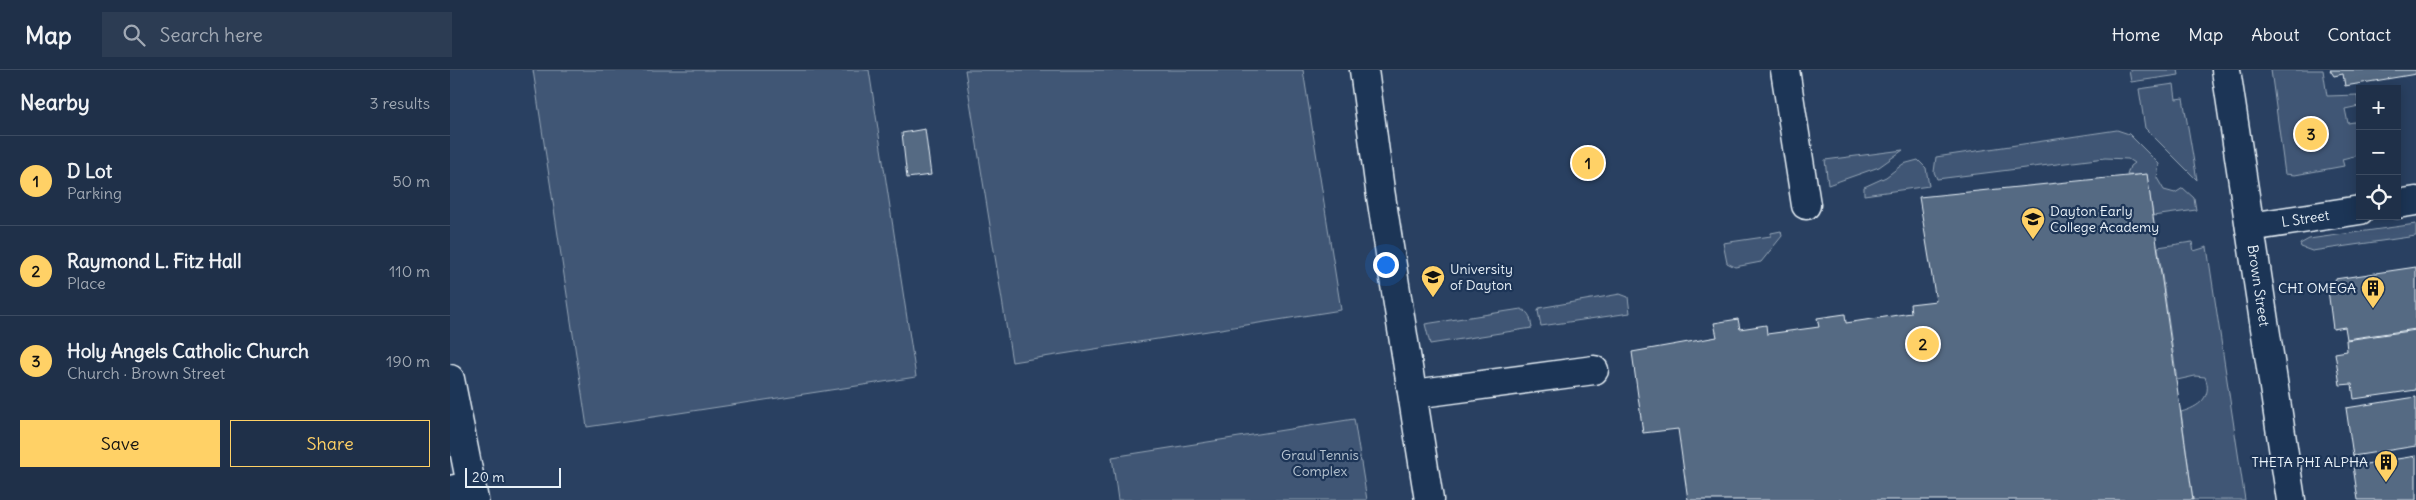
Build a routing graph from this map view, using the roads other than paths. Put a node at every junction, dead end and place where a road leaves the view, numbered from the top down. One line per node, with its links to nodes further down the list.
1 (1364, 70): 11 (street)
2 (1785, 70): 6 (street)
3 (2226, 70): 8 (street, Brown Street)
4 (2416, 201): 5 (street)
5 (2401, 203)
6 (1806, 205)
7 (2356, 211): 8 (street, L Street)
8 (2250, 227): 14 (street, Brown Street)
9 (1594, 370): 11 (street)
10 (450, 379): 12 (street)
11 (1414, 394): 13 (street)
12 (465, 492)
13 (1429, 500)
14 (2291, 500)

